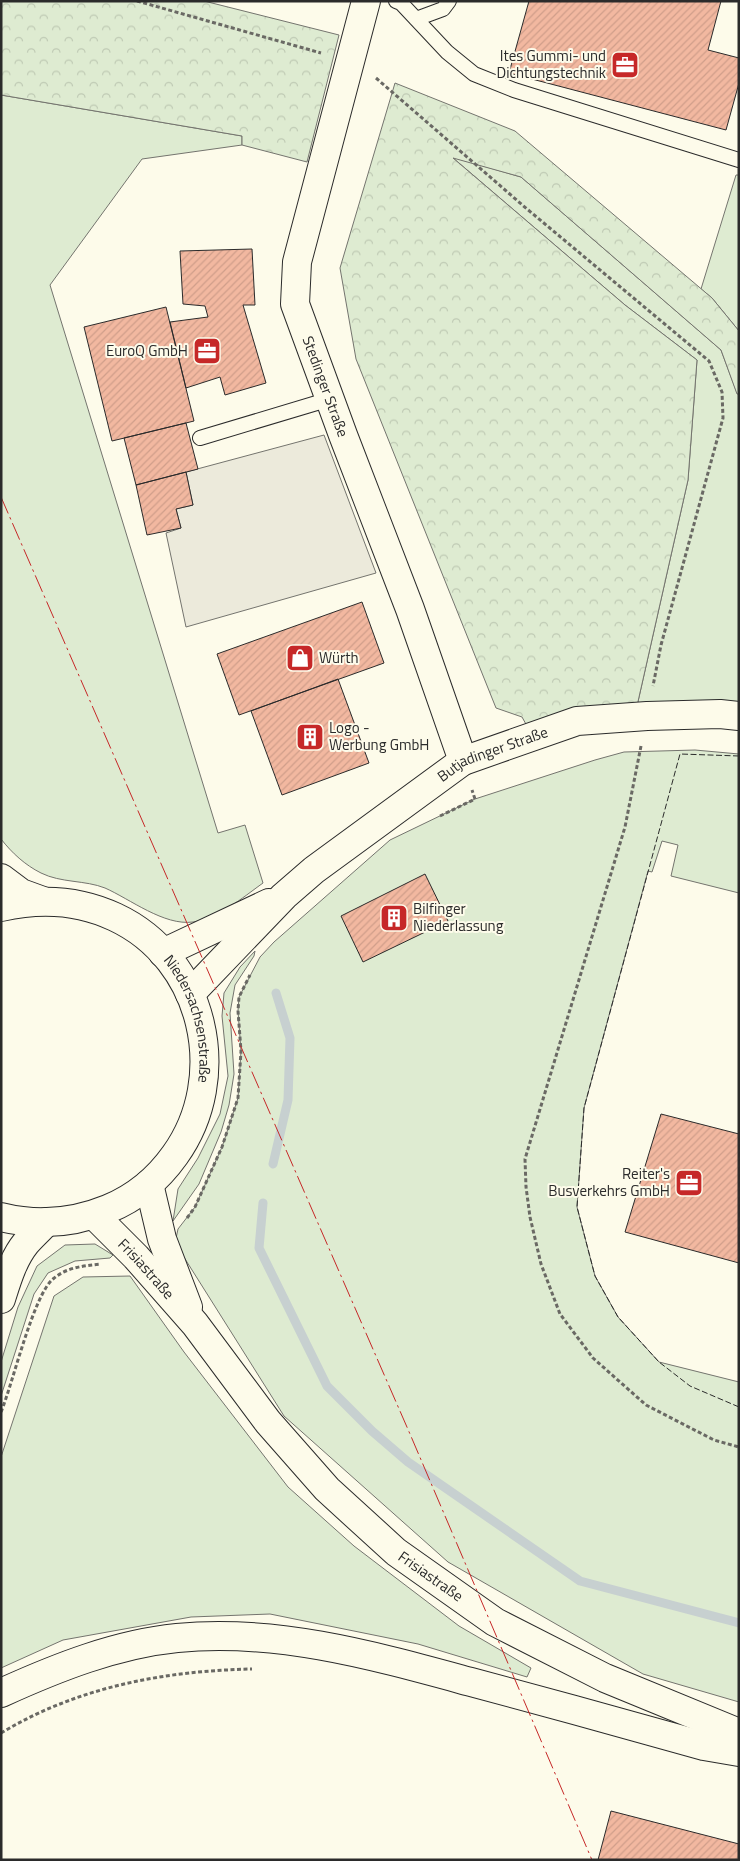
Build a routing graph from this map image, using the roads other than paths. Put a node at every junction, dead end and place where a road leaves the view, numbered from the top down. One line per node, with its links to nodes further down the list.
1 (366, 1): 6 (main road, Stedinger Straße)
2 (396, 1): 4 (lane)
3 (449, 1): 4 (lane)
4 (416, 19): 5 (lane)
5 (739, 160)
6 (330, 399): 7 (lane); 9 (main road, Stedinger Straße)
7 (200, 438)
8 (739, 716): 9 (main road, Butjadinger Straße)
9 (463, 762): 11 (main road, Butjadinger Straße)
10 (1, 878): 12 (main road, Niedersachsenstraße)
11 (284, 896): 14 (main road, Butjadinger Straße); 15 (main road, Butjadinger Straße)
12 (43, 901): 13 (main road, Niedersachsenstraße); 14 (main road, Niedersachsenstraße)
13 (1, 907)
14 (163, 953): 15 (main road, Niedersachsenstraße)
15 (190, 994): 16 (main road, Niedersachsenstraße)
16 (149, 1184): 17 (main road, Niedersachsenstraße); 21 (main road, Frisiastraße)
17 (94, 1215): 19 (main road, Niedersachsenstraße); 21 (main road, Frisiastraße)
18 (1, 1216): 19 (main road, Niedersachsenstraße)
19 (46, 1222): 20 (main road)
20 (1, 1298)
21 (195, 1324): 23 (main road, Frisiastraße)
22 (1, 1693): 24 (main road)
23 (739, 1733)
24 (739, 1752)

